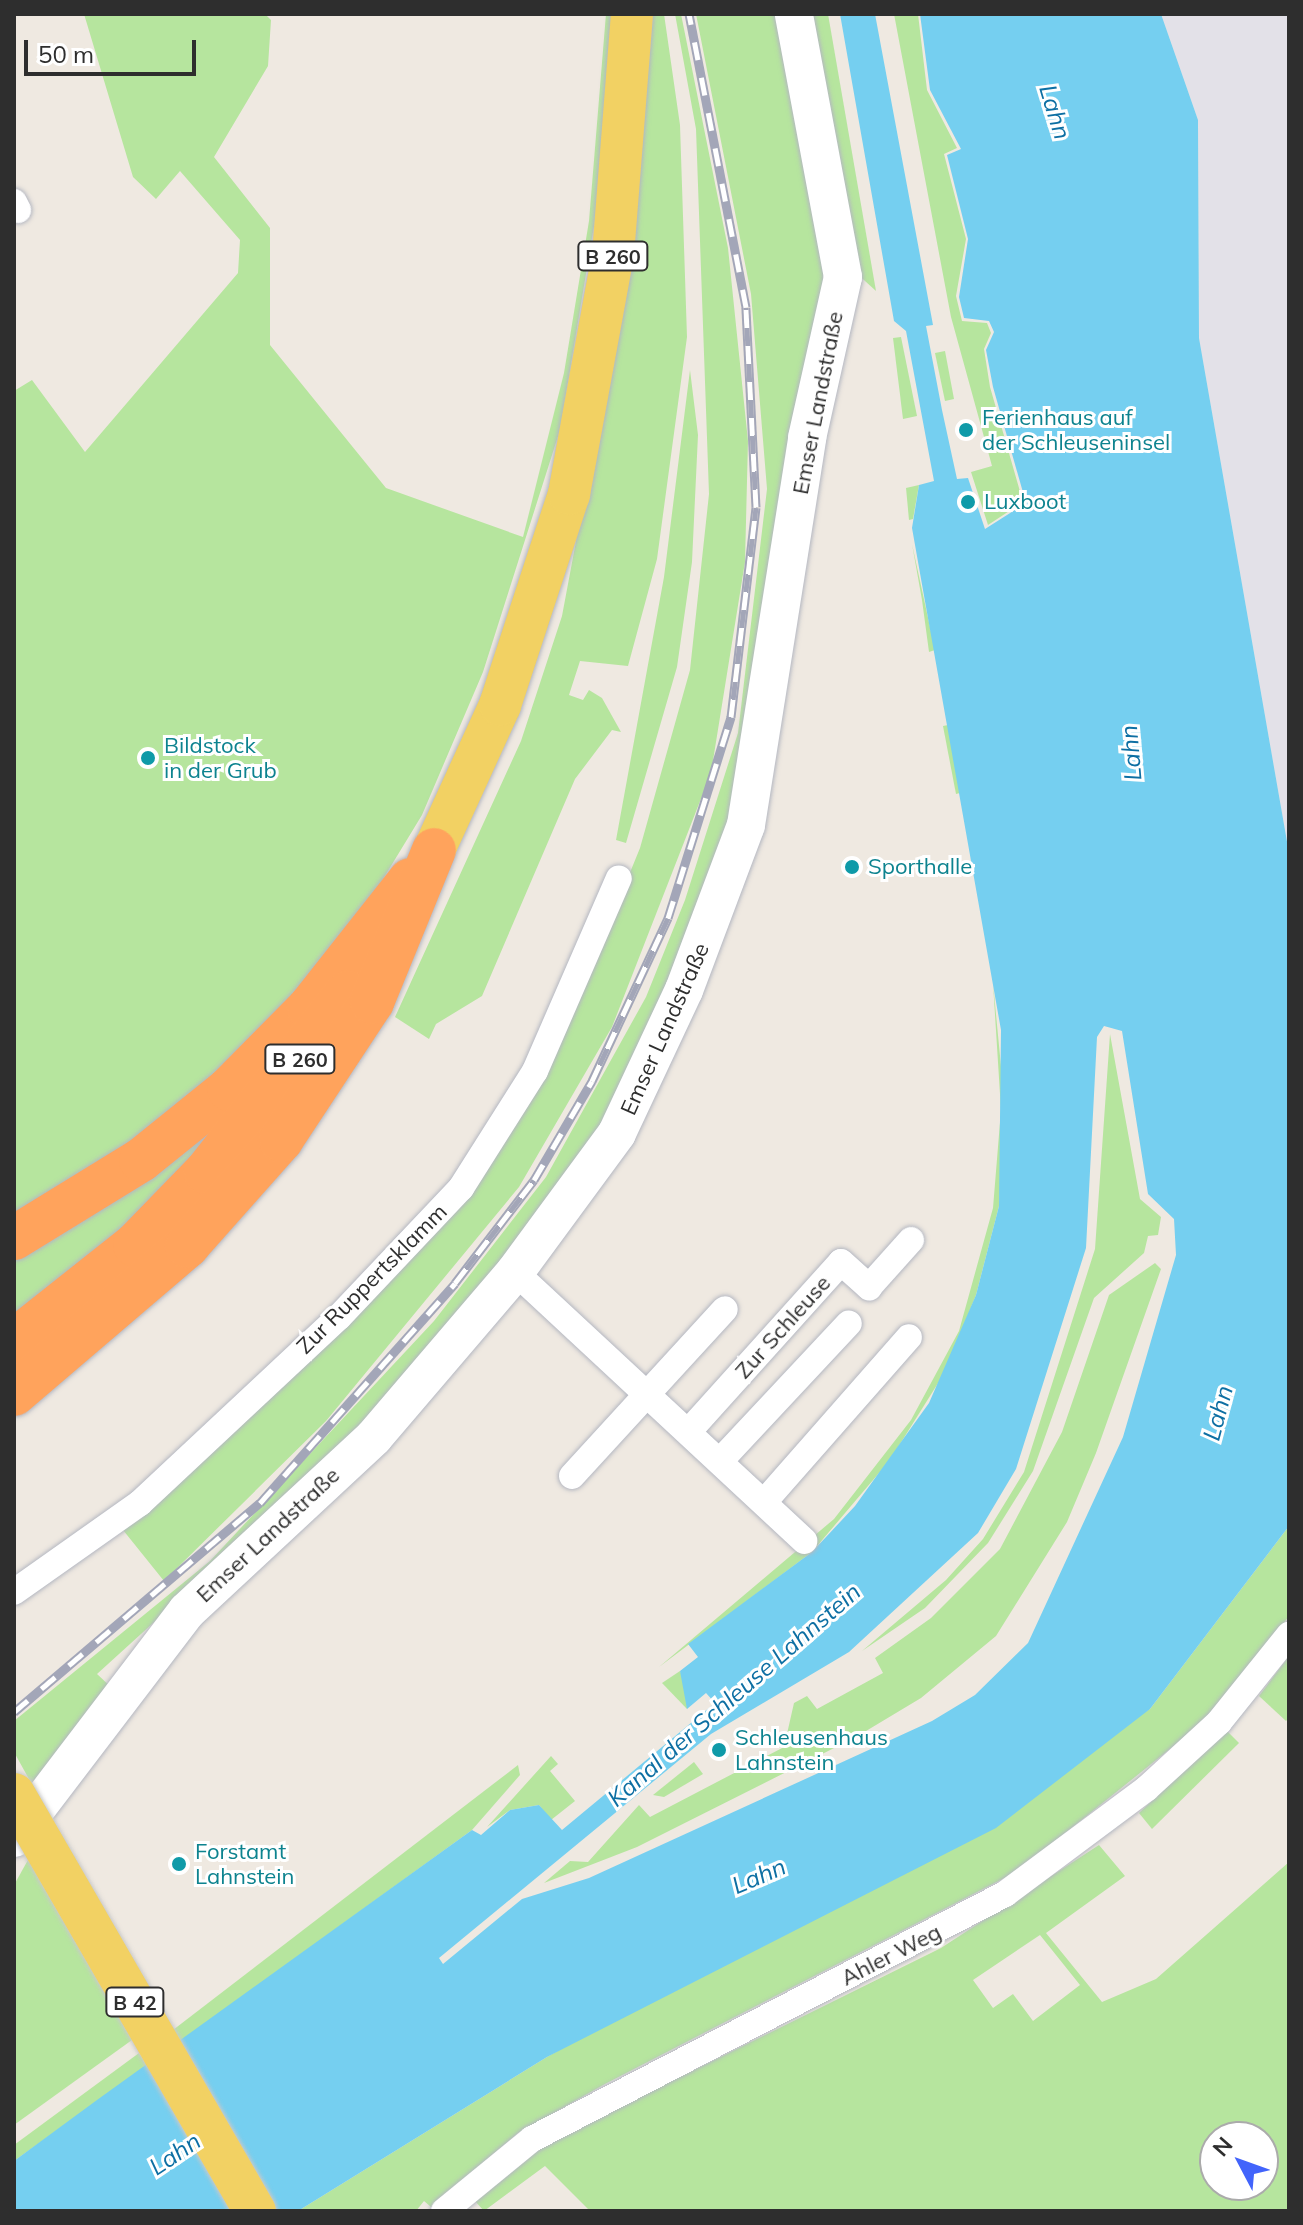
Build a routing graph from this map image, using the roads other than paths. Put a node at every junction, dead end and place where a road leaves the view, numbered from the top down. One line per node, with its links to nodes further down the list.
1 (632, 14): 3 (main road, B 260)
2 (794, 14): 7 (street, Emser Landstraße)
3 (434, 850): 5 (highway); 11 (highway, B 260); 13 (highway, B 260)
4 (619, 878): 19 (street, Zur Ruppertsklamm)
5 (14, 1238)
6 (911, 1240): 14 (street, Zur Schleuse)
7 (515, 1272): 12 (street); 22 (street, Emser Landstraße)
8 (725, 1309): 12 (street)
9 (849, 1323): 15 (street, Zur Schleuse)
10 (909, 1337): 17 (street)
11 (14, 1341)
12 (650, 1393): 14 (street); 16 (street)
13 (14, 1394)
14 (689, 1431): 15 (street)
15 (721, 1460): 17 (street)
16 (572, 1476)
17 (765, 1501): 18 (street)
18 (804, 1541)
19 (14, 1592)
20 (1289, 1635): 24 (street, Ahler Weg)
21 (14, 1794): 23 (main road, B 42, bridge)
22 (14, 1838)
23 (255, 2211)
24 (444, 2211)

